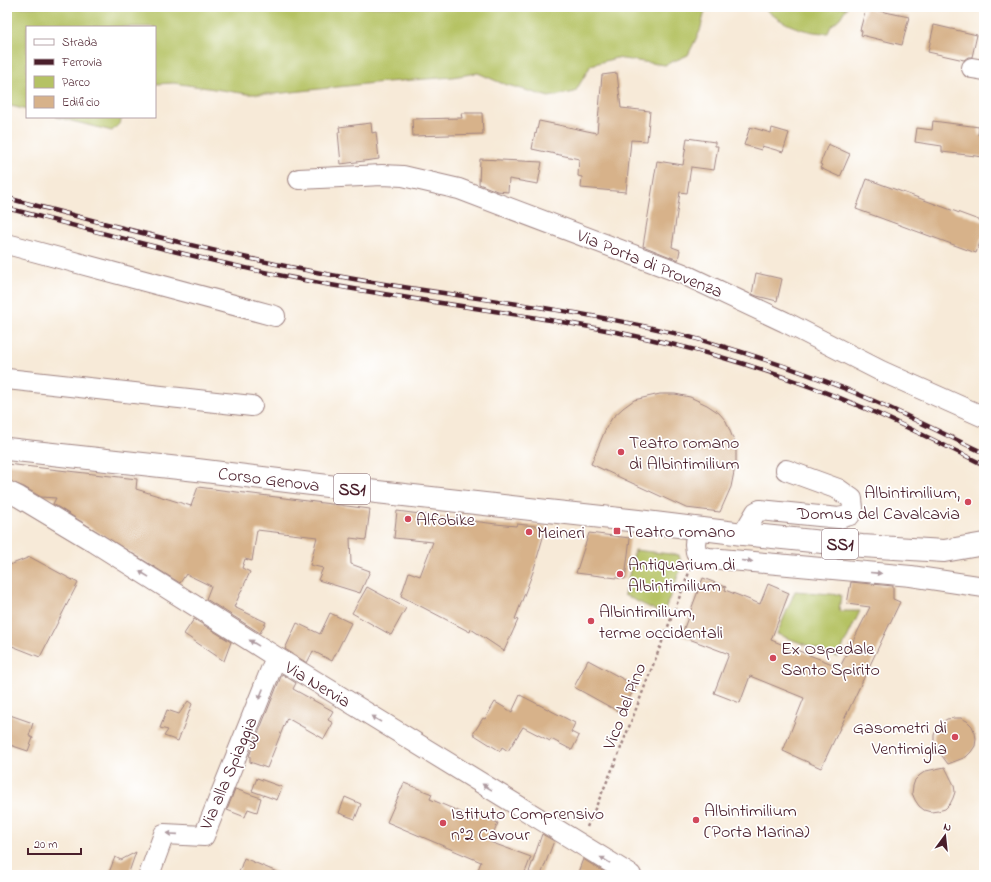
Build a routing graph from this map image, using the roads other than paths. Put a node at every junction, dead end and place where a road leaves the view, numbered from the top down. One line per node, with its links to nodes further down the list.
1 (299, 179): 6 (street, Via Porta di Provenza)
2 (7, 244): 3 (street)
3 (276, 316)
4 (7, 379): 5 (street)
5 (252, 406)
6 (984, 417)
7 (7, 449): 10 (main road, Corso Genova / SS1)
8 (786, 470): 11 (street)
9 (7, 491): 14 (street, Via Nervia, one-way to 9)
10 (697, 529): 11 (main road, Corso Genova / SS1); 13 (street, one-way to 13)
11 (744, 534): 12 (main road, Corso Genova / SS1)
12 (984, 544)
13 (984, 586)
14 (276, 657): 15 (street, Via alla Spiaggia, one-way to 15); 16 (street, Via Nervia, one-way to 14)
15 (149, 875)
16 (630, 875)

